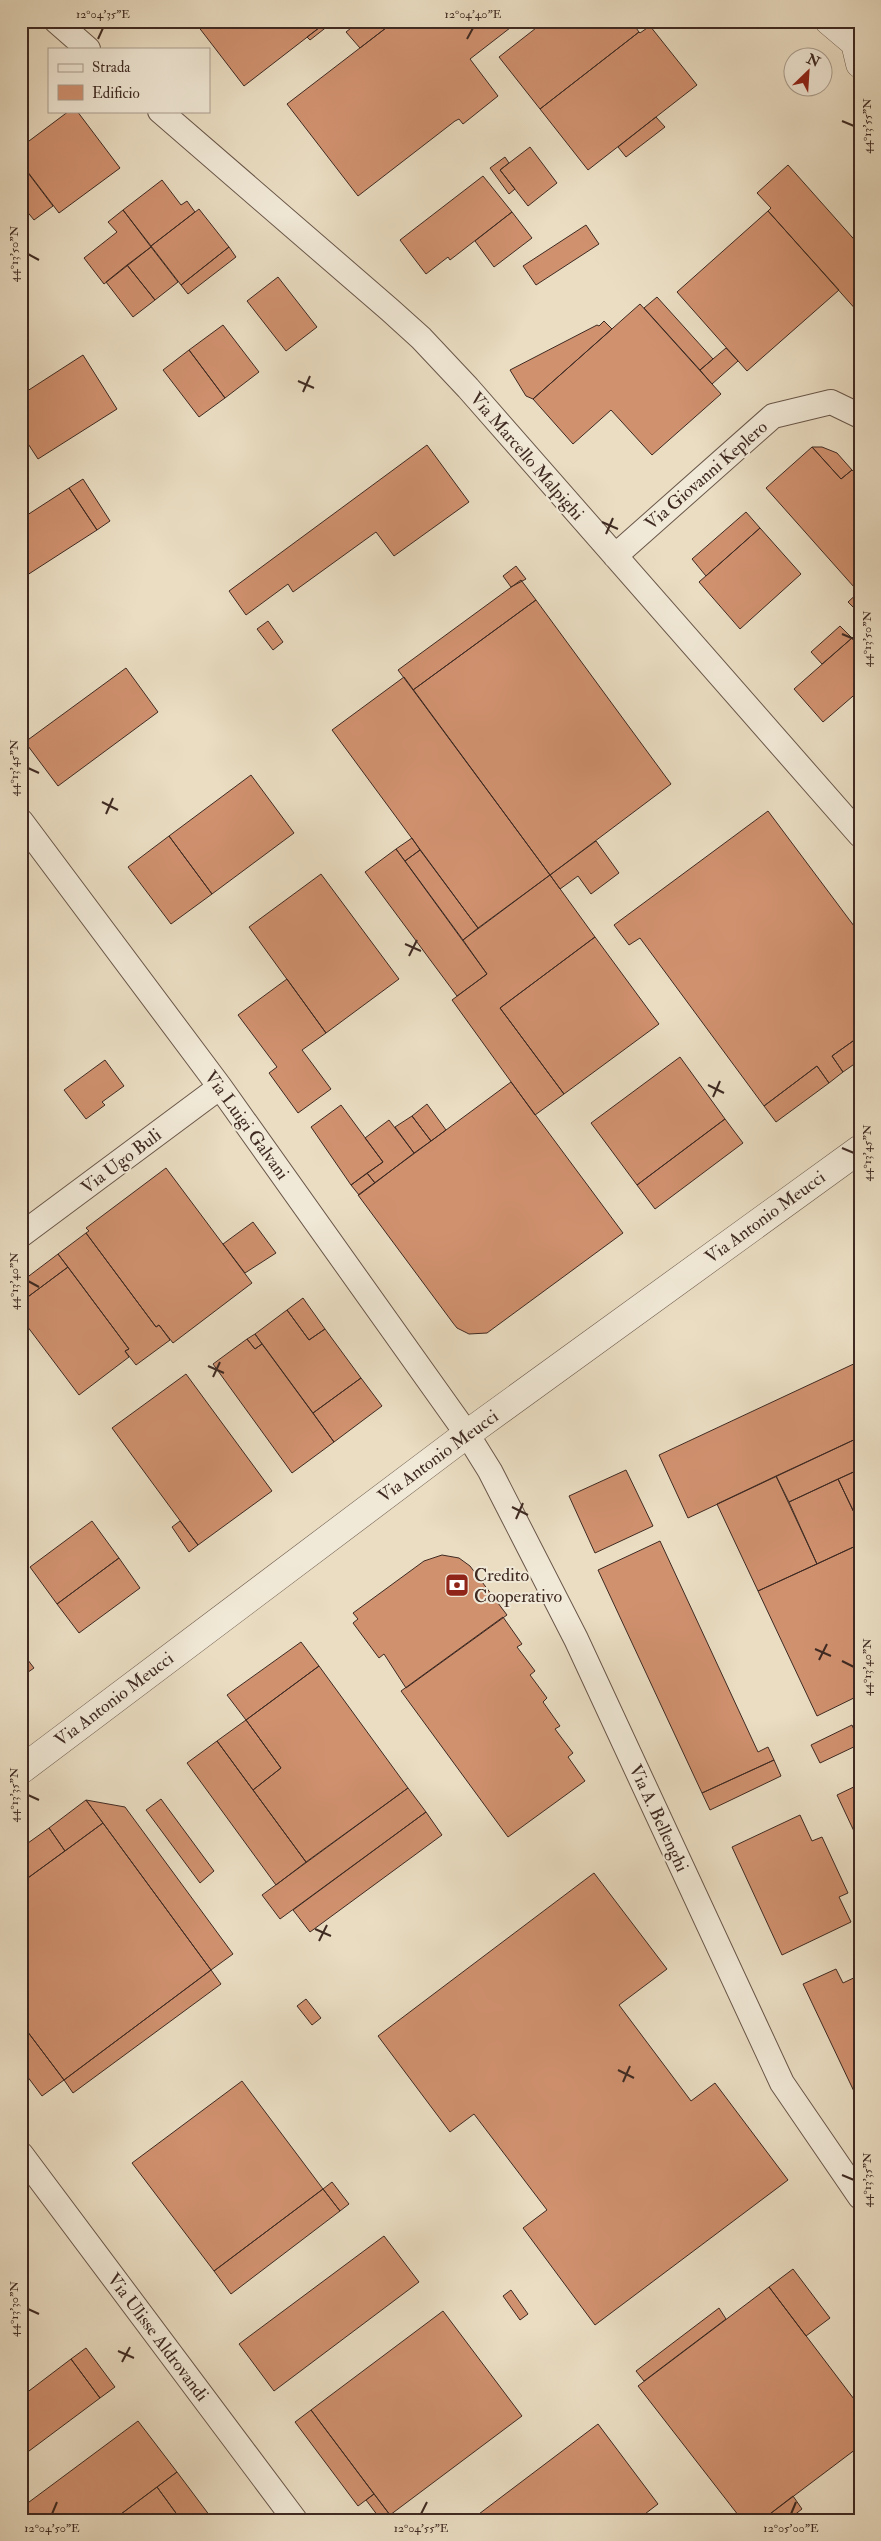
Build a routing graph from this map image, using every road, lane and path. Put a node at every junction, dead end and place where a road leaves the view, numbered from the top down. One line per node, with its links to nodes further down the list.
1 (56, 21): 4 (street)
2 (829, 21): 3 (street)
3 (858, 43)
4 (87, 48)
5 (161, 112): 7 (street, Via Marcello Malpighi)
6 (860, 416): 7 (street, Via Giovanni Keplero)
7 (615, 556): 9 (street, Via Marcello Malpighi)
8 (21, 822): 10 (street, Via Luigi Galvani)
9 (860, 835)
10 (220, 1087): 12 (street, Via Ugo Buli); 13 (street, Via Luigi Galvani)
11 (860, 1149): 13 (street, Via Antonio Meucci)
12 (21, 1235)
13 (467, 1434): 14 (street, Via Antonio Meucci); 16 (street, Via A. Bellenghi)
14 (21, 1770)
15 (21, 2154): 17 (street, Via Ulisse Aldrovandi)
16 (860, 2197)
17 (296, 2520)

